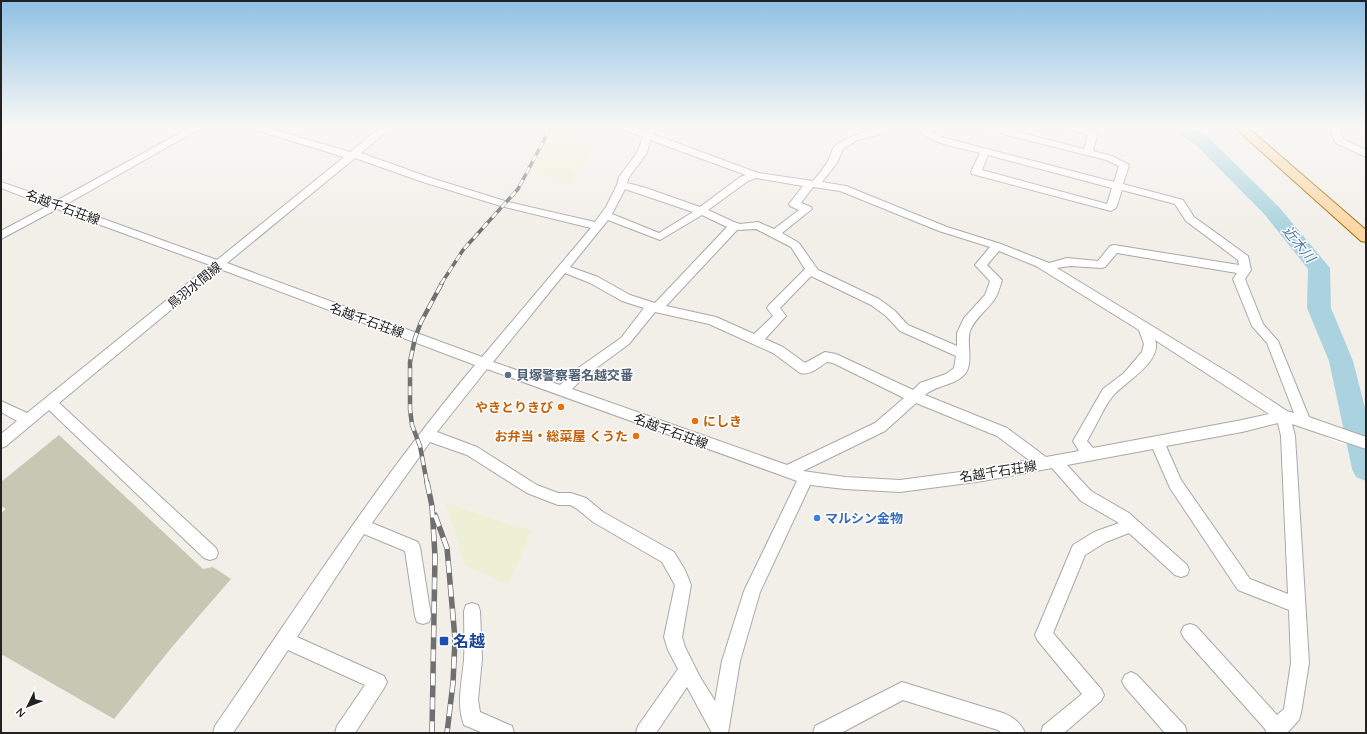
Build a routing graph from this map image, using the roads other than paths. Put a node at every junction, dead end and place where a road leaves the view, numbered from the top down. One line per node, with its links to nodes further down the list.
1 (136, 161): 16 (street)
2 (345, 161): 24 (street, 鳥羽水間線)
3 (372, 161): 18 (street)
4 (636, 161): 14 (street)
5 (723, 161): 11 (street)
6 (833, 161): 12 (street)
7 (981, 161): 15 (street)
8 (1021, 161): 15 (street)
9 (1116, 161): 15 (street)
10 (1279, 161): 22 (main road)
11 (755, 175): 12 (street); 17 (street)
12 (812, 184): 20 (street); 23 (street)
13 (1, 185): 16 (street, 名越千石荘線)
14 (622, 185): 17 (street); 18 (street)
15 (1118, 186): 28 (street)
16 (57, 205): 21 (street); 24 (street, 名越千石荘線)
17 (701, 211): 18 (street); 19 (street)
18 (602, 221): 25 (street)
19 (734, 226): 20 (street); 29 (street)
20 (774, 234): 27 (street)
21 (1, 236)
22 (1366, 238)
23 (997, 246): 26 (street); 32 (street)
24 (219, 265): 33 (street, 名越千石荘線); 36 (street, 鳥羽水間線)
25 (563, 268): 29 (street); 33 (street)
26 (1048, 268): 28 (street); 30 (street)
27 (811, 270): 31 (street); 32 (street)
28 (1244, 270): 40 (street)
29 (655, 307): 31 (street); 34 (street)
30 (1144, 327): 38 (street); 45 (street)
31 (756, 340): 35 (street)
32 (963, 354): 35 (street)
33 (483, 363): 34 (street, 名越千石荘線); 41 (street)
34 (562, 391): 47 (street, 名越千石荘線)
35 (913, 396): 46 (street); 47 (street)
36 (50, 402): 39 (street, 鳥羽水間線); 51 (street)
37 (1, 406): 39 (street)
38 (1283, 416): 40 (street, 名越千石荘線); 43 (street, 名越千石荘線); 53 (street)
39 (28, 420): 42 (street, 鳥羽水間線)
40 (1304, 421): 44 (street, 名越千石荘線)
41 (428, 435): 50 (street); 58 (street)
42 (1, 442)
43 (1157, 442): 45 (street, 名越千石荘線); 53 (street)
44 (1366, 443)
45 (1089, 455): 46 (street, 名越千石荘線)
46 (1050, 463): 48 (street, 名越千石荘線); 49 (street)
47 (786, 472): 48 (street, 名越千石荘線)
48 (806, 478): 60 (street)
49 (1130, 525): 52 (street); 68 (street)
50 (361, 526): 55 (street); 57 (street)
51 (210, 553)
52 (1181, 570)
53 (1297, 605): 61 (street)
54 (472, 611): 64 (street)
55 (423, 616)
56 (1190, 632): 61 (street)
57 (284, 640): 62 (street); 63 (street)
58 (687, 671): 60 (street); 65 (street)
59 (1131, 681): 69 (street)
60 (720, 729)
61 (1276, 731)
62 (222, 733)
63 (344, 733)
64 (505, 733)
65 (645, 733)
66 (822, 733): 67 (street)
67 (1016, 733)
68 (1050, 733)
69 (1178, 733)

